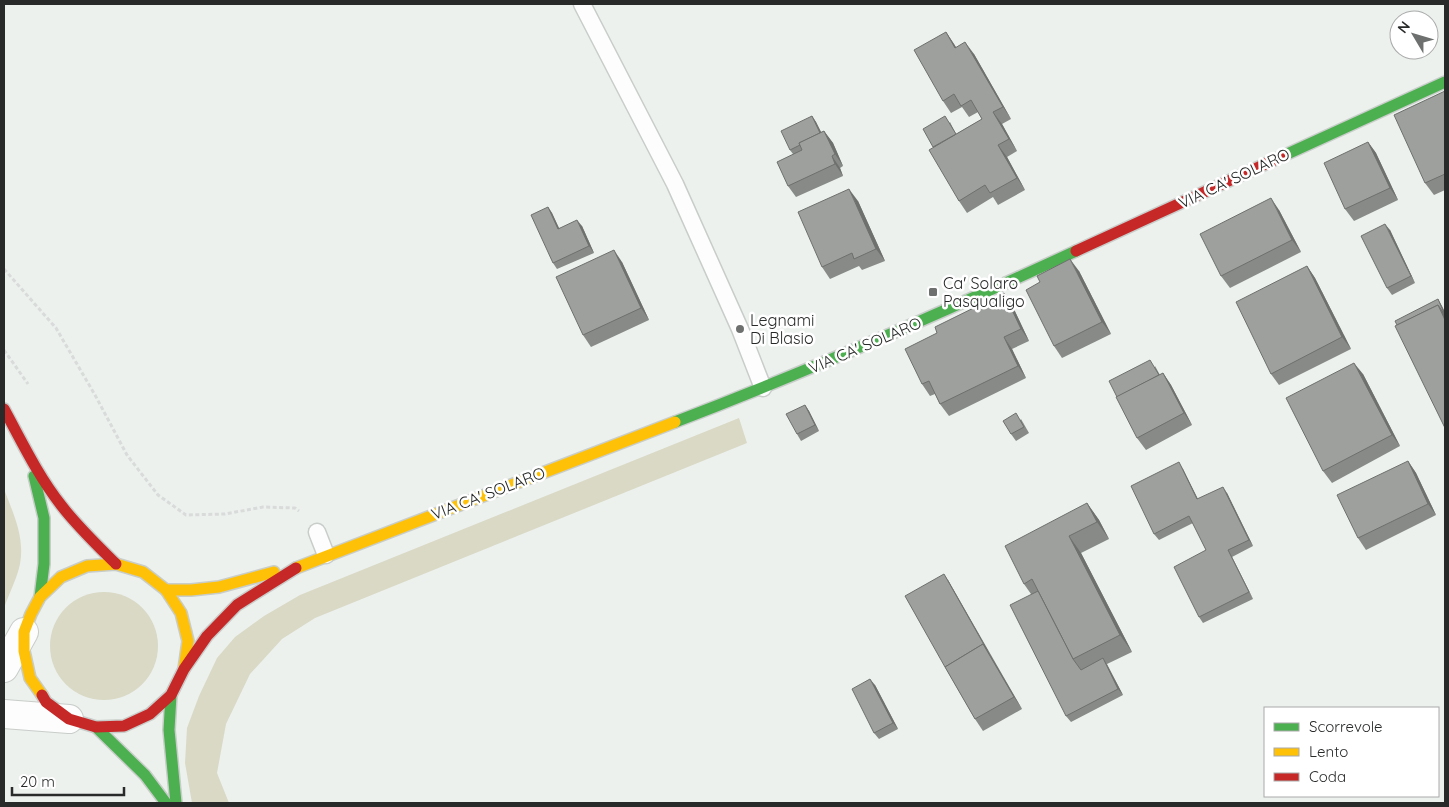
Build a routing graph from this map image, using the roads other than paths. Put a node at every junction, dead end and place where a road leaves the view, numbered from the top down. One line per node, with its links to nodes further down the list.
1 (582, 4): 3 (lane)
2 (1445, 82): 3 (street, VIA CA' SOLARO)
3 (763, 388): 7 (street, VIA CA' SOLARO)
4 (4, 410): 5 (street, VIA CA' SOLARO)
5 (30, 460): 8 (street, VIA CA' SOLARO); 11 (street, VIA CA' SOLARO)
6 (317, 532): 7 (lane)
7 (326, 555): 9 (street, VIA CA' SOLARO)
8 (116, 564): 10 (street, VIA CA' SOLARO); 11 (street, VIA CA' SOLARO)
9 (300, 566): 10 (street, VIA CA' SOLARO); 14 (street, VIA CA' SOLARO)
10 (166, 590): 14 (street, VIA CA' SOLARO)
11 (40, 597): 12 (street, VIA CA' SOLARO)
12 (24, 632): 13 (street, VIA CA' SOLARO); 17 (street, VIA CA' SOLARO)
13 (4, 668)
14 (184, 669): 15 (street, VIA CA' SOLARO)
15 (171, 695): 18 (street, VIA CA' SOLARO); 20 (street)
16 (4, 714): 17 (street, VIA CA' SOLARO)
17 (68, 719): 18 (street, VIA CA' SOLARO)
18 (96, 727): 19 (street)
19 (166, 803)
20 (176, 803)

